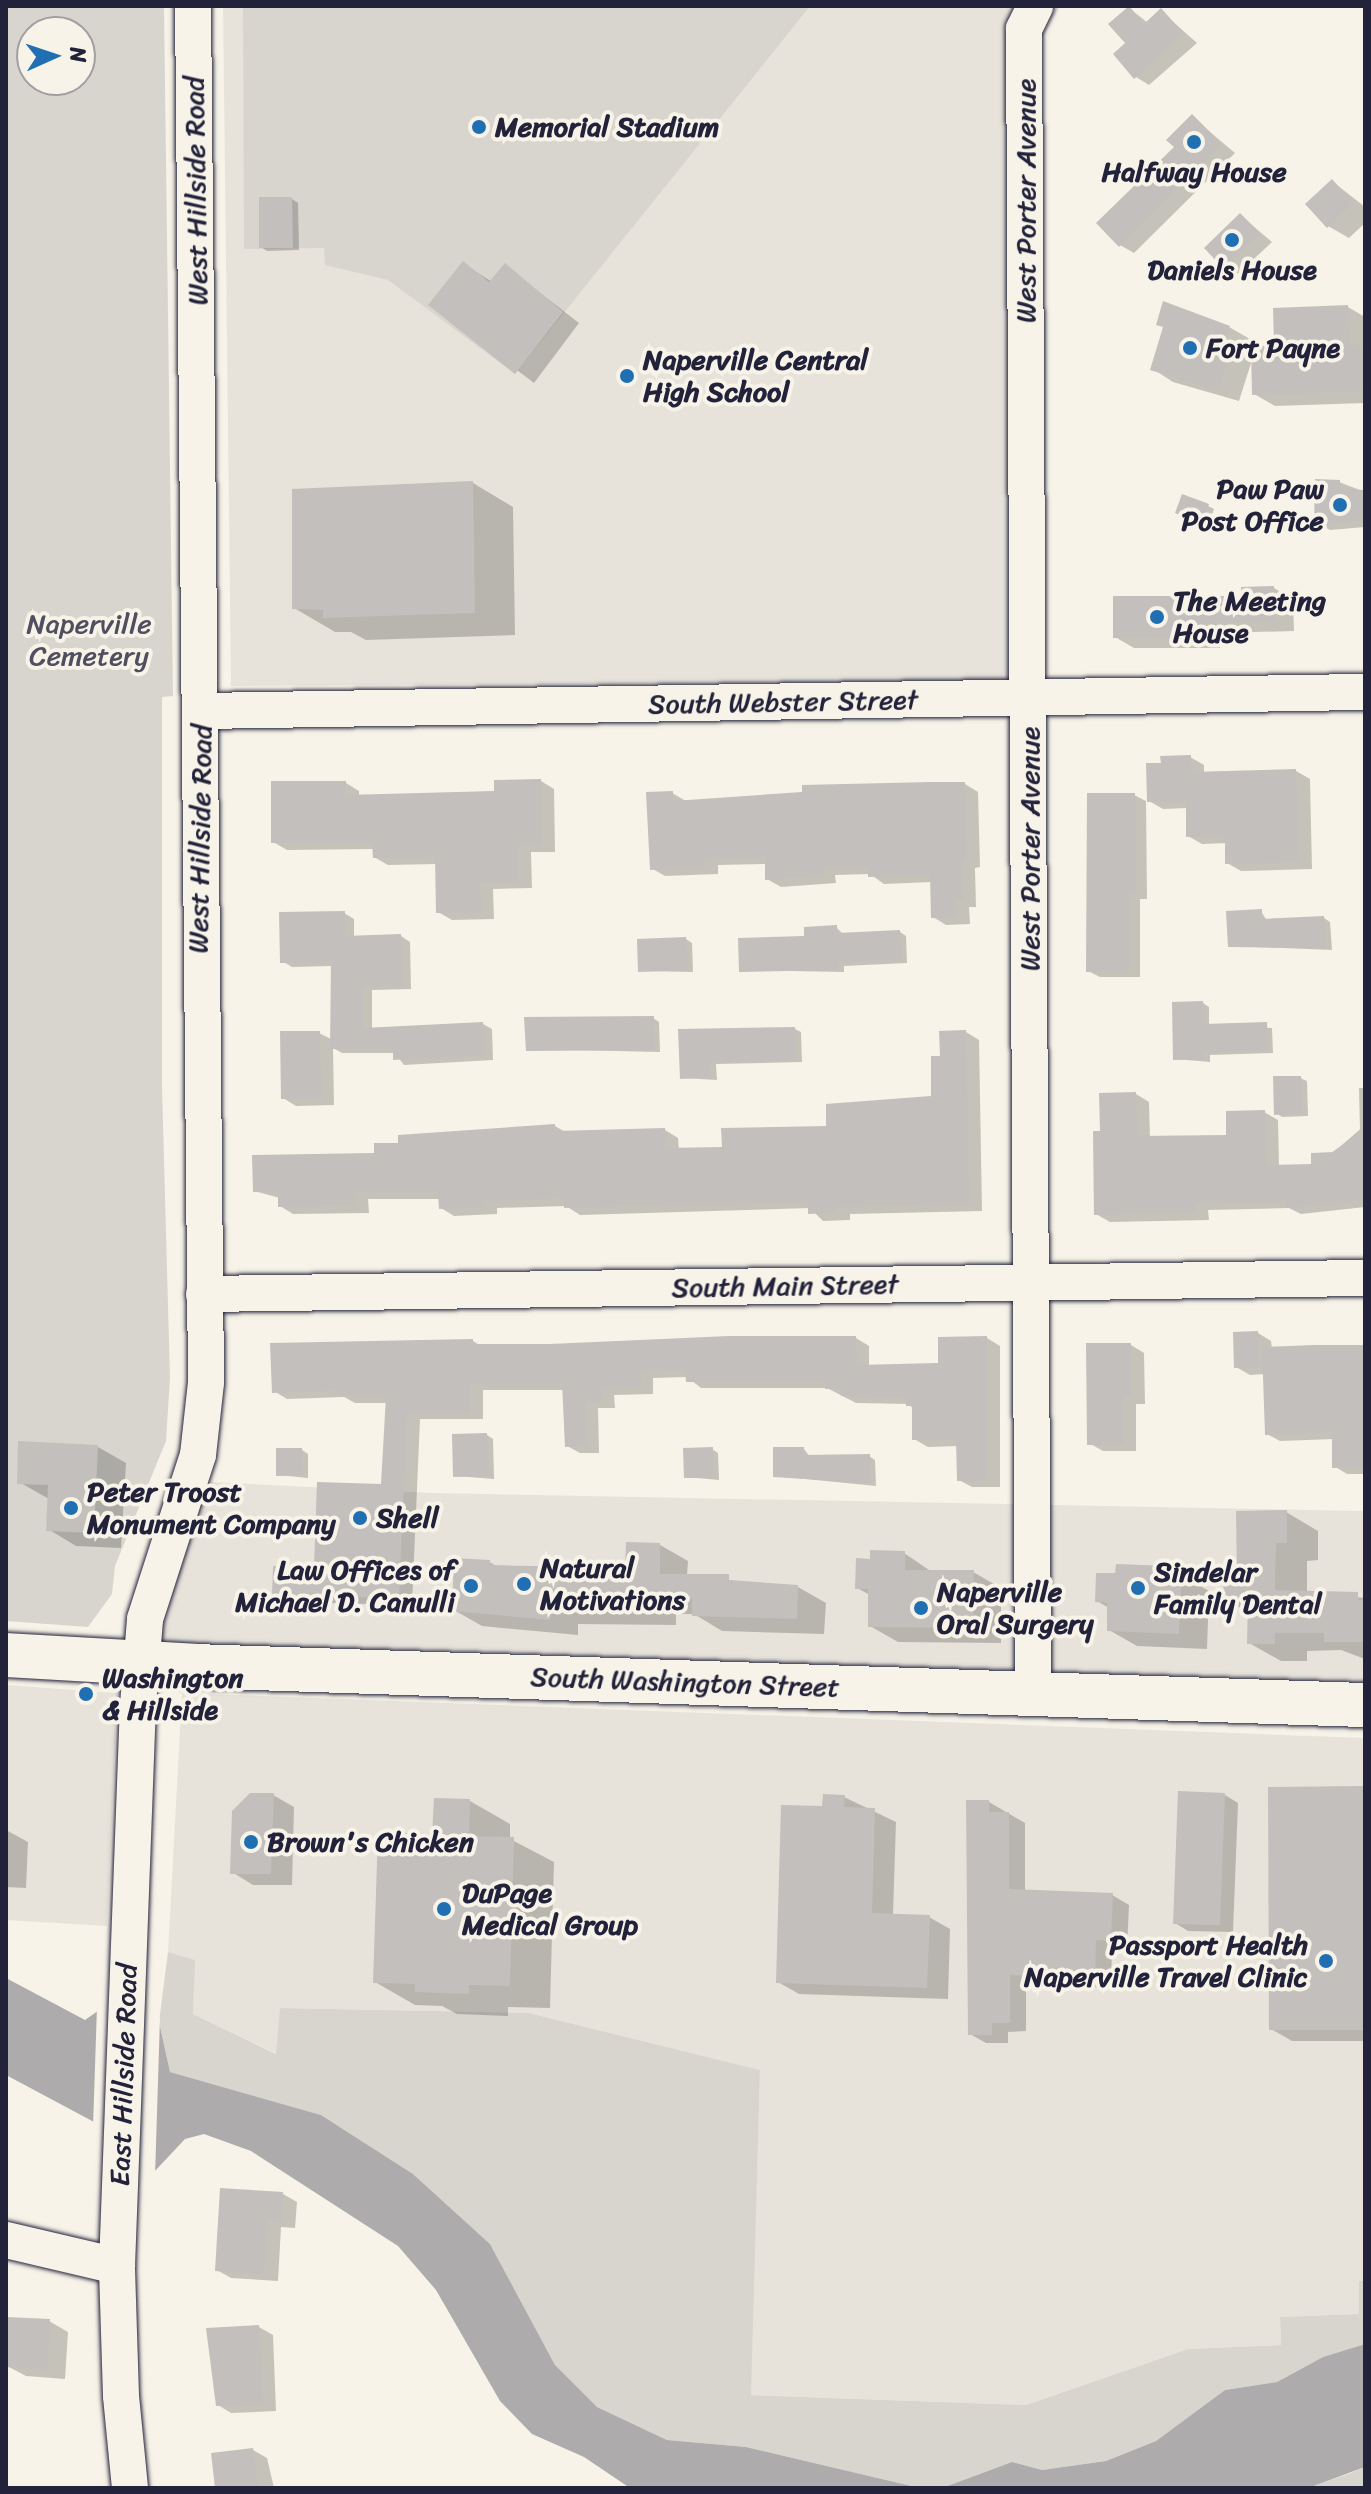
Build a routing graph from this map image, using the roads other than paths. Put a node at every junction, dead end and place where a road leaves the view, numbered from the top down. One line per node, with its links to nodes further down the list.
1 (193, 6): 5 (street, West Hillside Road)
2 (1035, 6): 4 (street, West Porter Avenue)
3 (1365, 692): 4 (street, South Webster Street)
4 (1029, 698): 5 (street, South Webster Street); 7 (street, West Porter Avenue)
5 (202, 711): 8 (street, West Hillside Road)
6 (1365, 1278): 7 (street, South Main Street)
7 (1034, 1283): 8 (street, South Main Street); 11 (street, West Porter Avenue)
8 (204, 1294): 10 (street, West Hillside Road)
9 (6, 1655): 10 (main road, South Washington Street)
10 (141, 1662): 11 (main road, South Washington Street); 14 (street, East Hillside Road)
11 (1033, 1694): 12 (main road, South Washington Street)
12 (1365, 1705)
13 (6, 2240): 14 (street)
14 (117, 2266): 15 (street, East Hillside Road)
15 (130, 2488)

